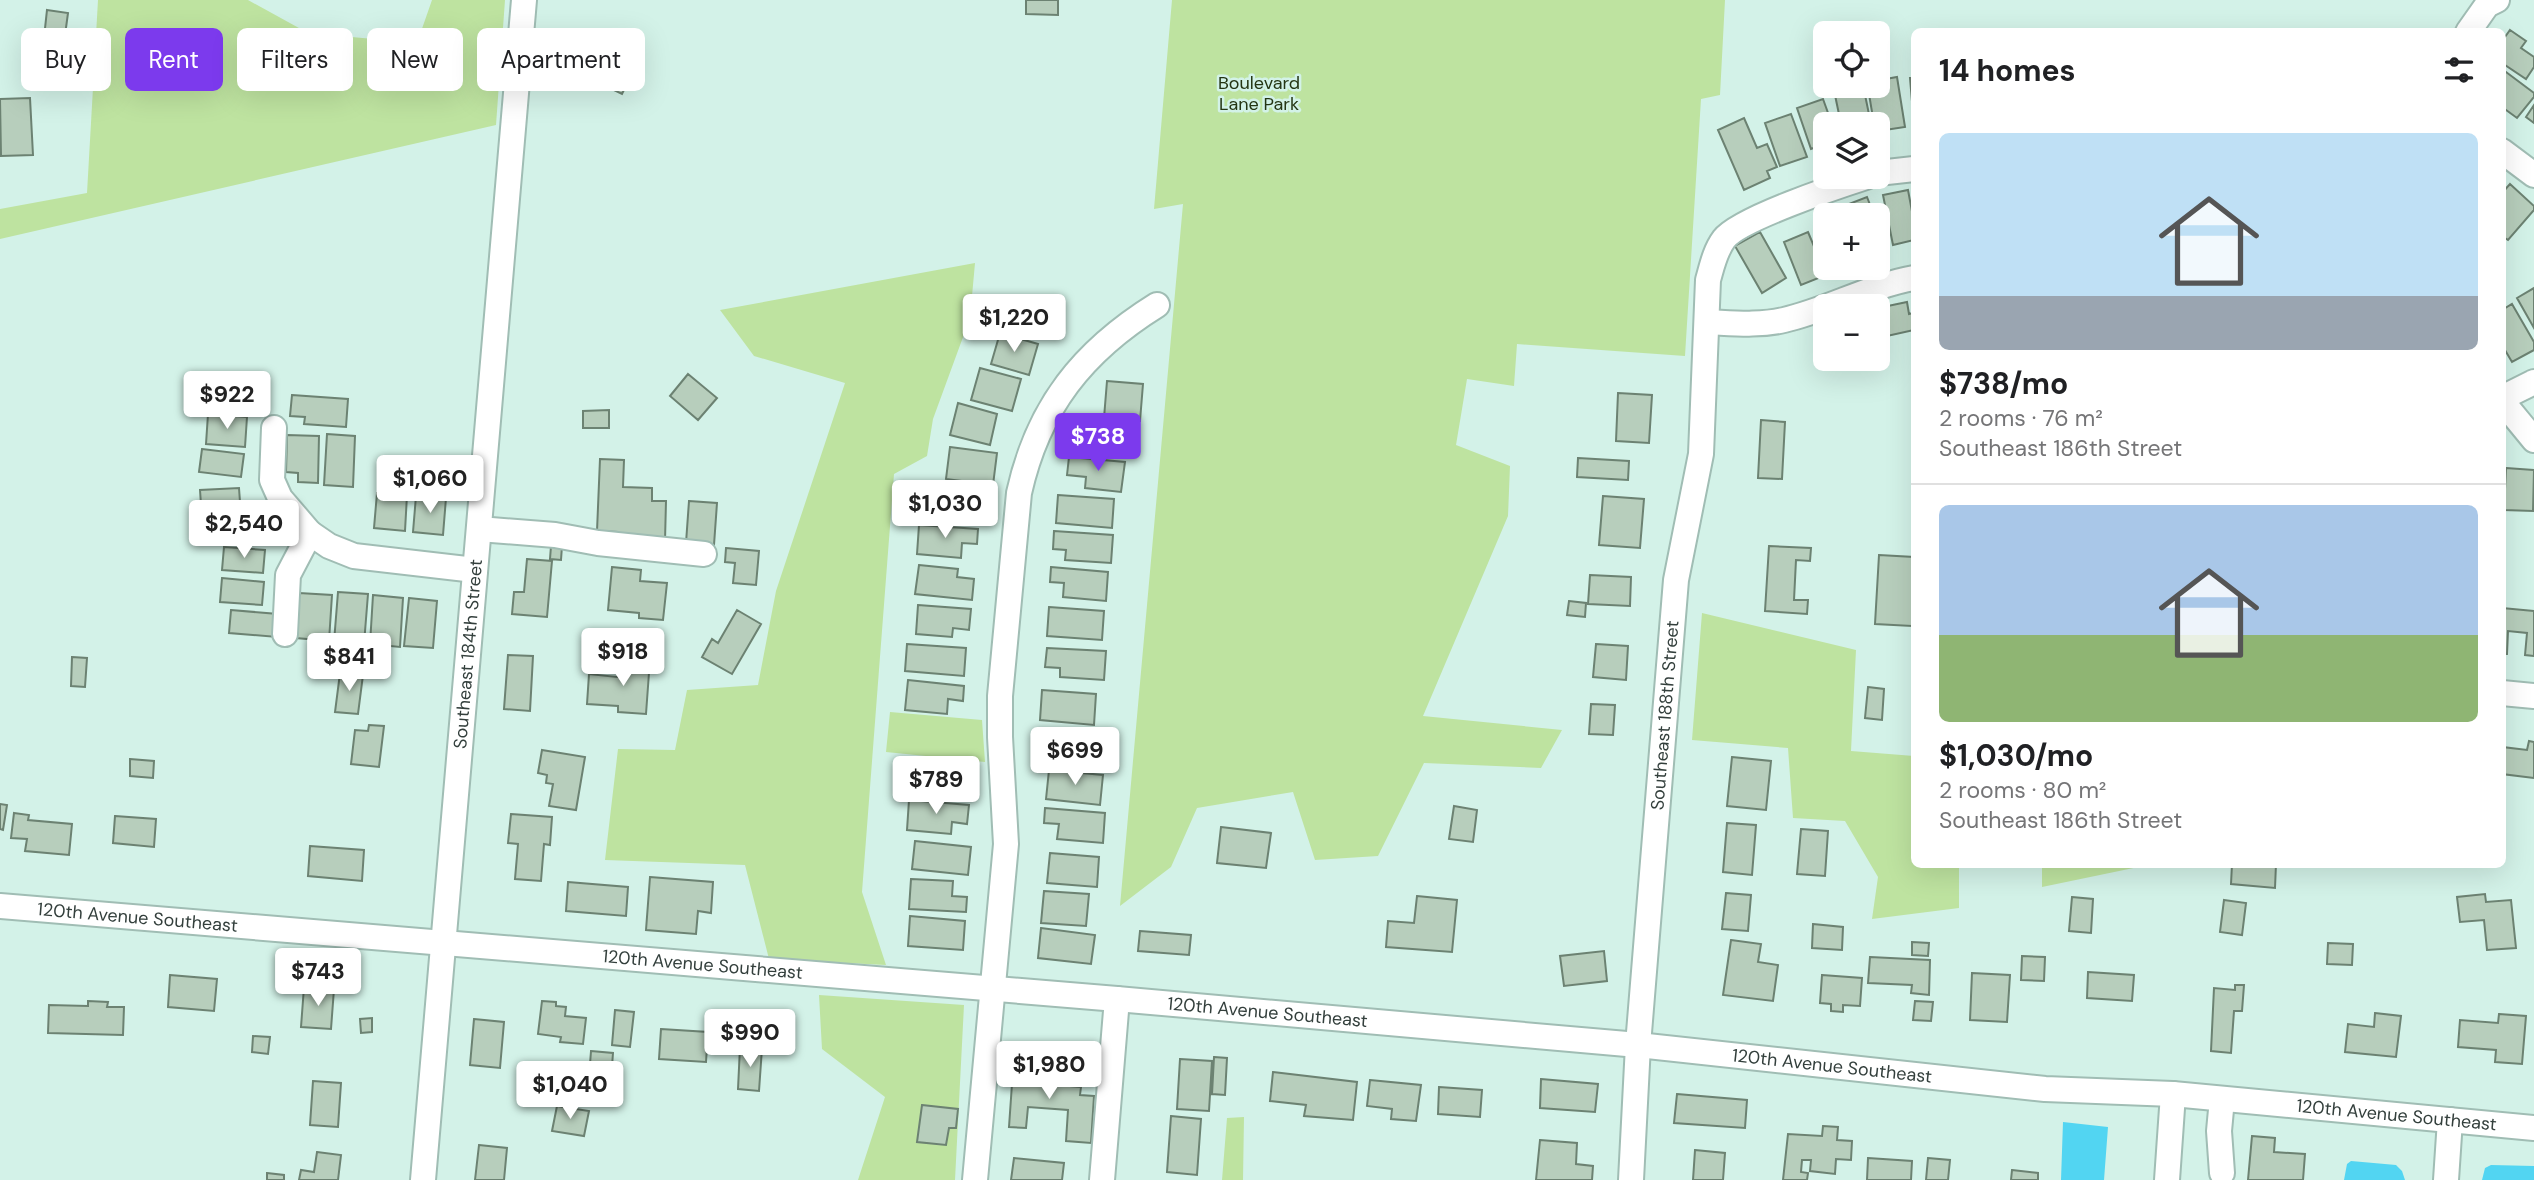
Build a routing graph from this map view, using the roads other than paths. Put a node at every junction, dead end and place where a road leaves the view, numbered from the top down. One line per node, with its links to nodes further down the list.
1 (524, 0): 17 (street, Southeast 184th Street)
2 (2497, 0): 3 (street)
3 (2471, 28)
4 (2506, 160): 7 (street)
5 (1911, 169): 6 (street)
6 (1890, 172)
7 (2534, 175)
8 (1830, 189): 11 (street, Southeast 188th Street)
9 (1911, 279): 11 (street)
10 (1157, 305): 26 (street)
11 (1707, 322): 28 (street, Southeast 188th Street)
12 (2534, 382): 13 (street)
13 (2506, 398)
14 (2506, 405): 16 (street)
15 (274, 428): 18 (street)
16 (2534, 440)
17 (479, 528): 19 (street); 20 (street, Southeast 184th Street)
18 (310, 533): 20 (street); 21 (street)
19 (704, 554)
20 (475, 570): 25 (street, Southeast 184th Street)
21 (285, 634)
22 (2506, 693): 23 (street)
23 (2534, 696)
24 (0, 906): 25 (street, 120th Avenue Southeast)
25 (444, 943): 26 (street, 120th Avenue Southeast); 34 (street, Southeast 184th Street)
26 (991, 990): 27 (street, 120th Avenue Southeast); 35 (street)
27 (1116, 999): 28 (street, 120th Avenue Southeast); 36 (street)
28 (1638, 1045): 29 (street, 120th Avenue Southeast); 37 (street, Southeast 188th Street)
29 (2173, 1094): 30 (street, 120th Avenue Southeast); 38 (street)
30 (2222, 1098): 31 (street, 120th Avenue Southeast); 33 (street)
31 (2450, 1121): 32 (street, 120th Avenue Southeast); 39 (street)
32 (2534, 1128)
33 (2222, 1173)
34 (422, 1180)
35 (975, 1180)
36 (1102, 1180)
37 (1631, 1180)
38 (2167, 1180)
39 (2446, 1180)

